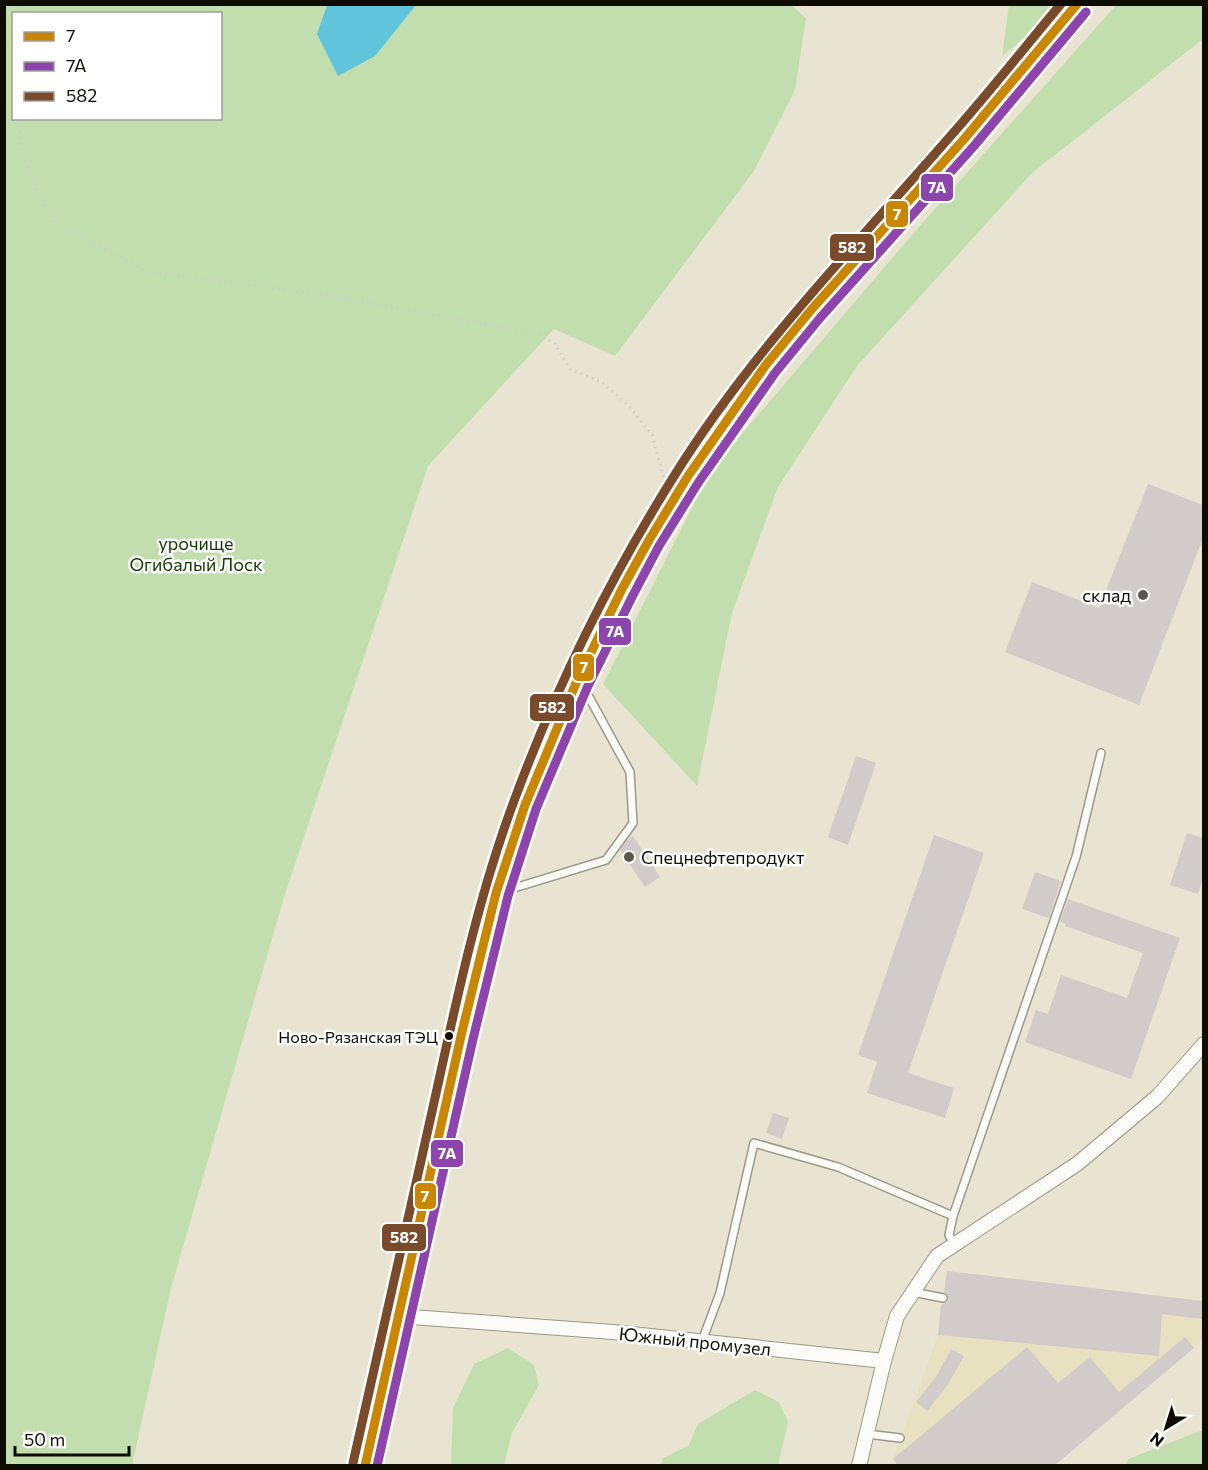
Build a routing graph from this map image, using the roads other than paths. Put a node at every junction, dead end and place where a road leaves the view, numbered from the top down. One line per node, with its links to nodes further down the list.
1 (1077, 4): 2 (main road)
2 (576, 683): 4 (main road); 4 (lane)
3 (1101, 753): 6 (lane)
4 (496, 893): 10 (main road)
5 (1203, 1044): 7 (street)
6 (953, 1216): 7 (lane); 11 (lane)
7 (954, 1245): 8 (street)
8 (913, 1292): 9 (lane); 12 (street)
9 (943, 1298)
10 (398, 1316): 11 (street, Южный промузел); 15 (main road)
11 (702, 1341): 12 (street, Южный промузел)
12 (884, 1361): 13 (street)
13 (867, 1434): 14 (lane); 16 (street)
14 (900, 1438)
15 (365, 1466)
16 (859, 1466)

